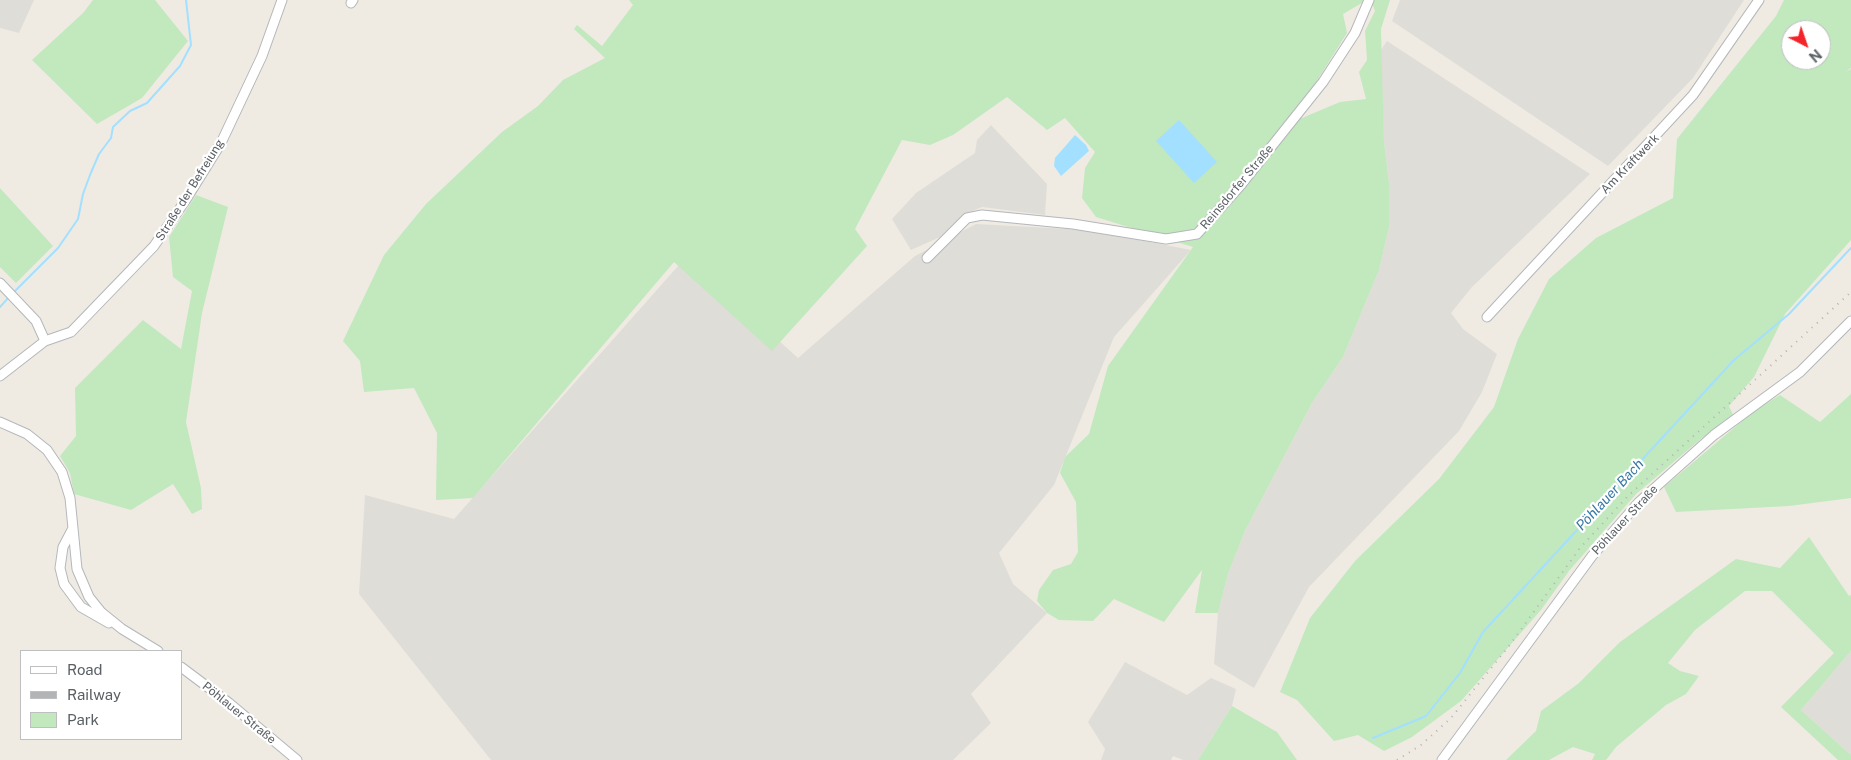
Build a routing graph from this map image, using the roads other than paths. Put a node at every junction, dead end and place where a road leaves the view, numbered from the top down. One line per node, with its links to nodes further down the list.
1 (282, 0): 8 (street, Straße der Befreiung)
2 (1369, 0): 4 (street, Reinsdorfer Straße)
3 (1759, 0): 6 (street, Am Kraftwerk)
4 (927, 258)
5 (0, 283): 8 (street)
6 (1487, 317)
7 (1851, 321): 16 (street, Pöhlauer Straße)
8 (45, 341): 9 (street, Straße der Befreiung)
9 (0, 376)
10 (0, 422): 11 (street)
11 (73, 528): 12 (street); 12 (street)
12 (122, 629): 13 (street)
13 (156, 650)
14 (182, 669): 15 (street, Pöhlauer Straße)
15 (297, 760)
16 (1442, 760)

